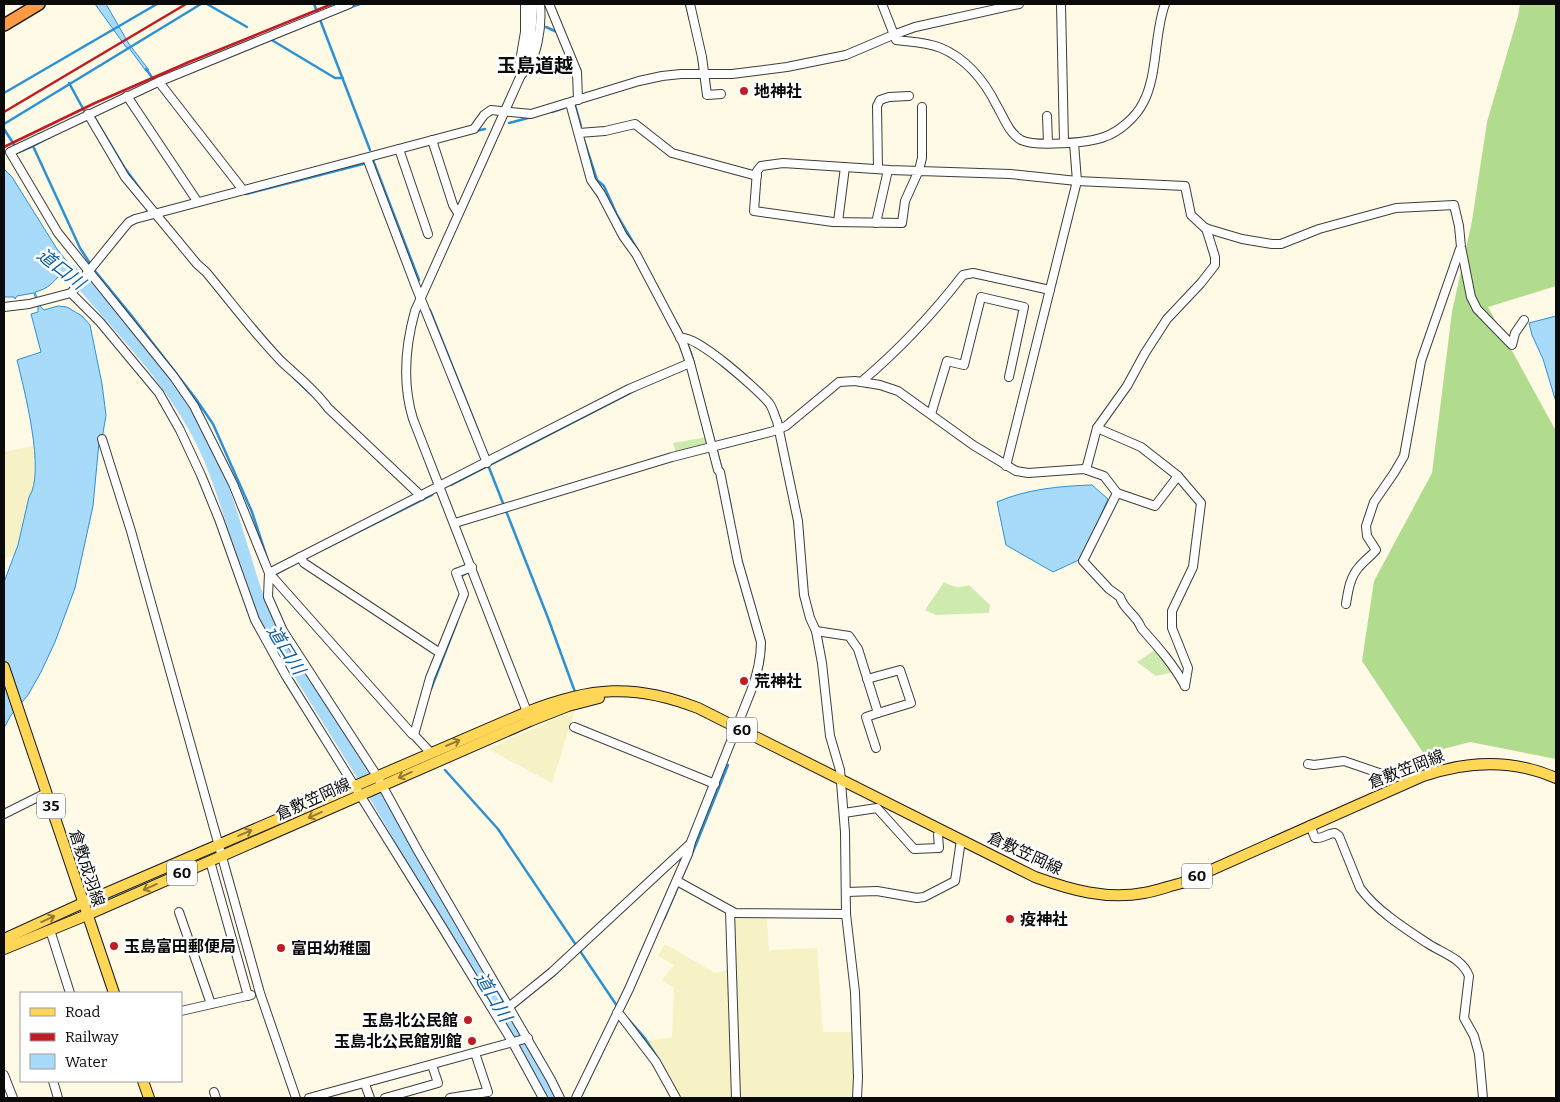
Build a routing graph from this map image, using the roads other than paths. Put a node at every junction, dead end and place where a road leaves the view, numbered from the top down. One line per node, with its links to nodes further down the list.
1 (39, 4): 12 (highway)
2 (349, 4): 16 (street)
3 (525, 4): 15 (street)
4 (533, 4): 15 (street)
5 (540, 4): 15 (street)
6 (549, 4): 20 (street)
7 (690, 4): 14 (street)
8 (882, 4): 13 (street)
9 (1015, 4): 13 (street)
10 (1061, 4): 29 (street)
11 (1165, 4): 30 (street)
12 (4, 25)
13 (893, 35): 14 (street); 28 (street)
14 (705, 73): 17 (street); 20 (street)
15 (521, 75): 23 (street)
16 (159, 84): 19 (street); 39 (street)
17 (721, 94)
18 (909, 96): 34 (street)
19 (129, 98): 24 (street); 40 (street)
20 (578, 100): 21 (street)
21 (570, 103): 23 (street); 26 (street)
22 (922, 107): 36 (street)
23 (506, 111): 27 (street); 42 (street)
24 (89, 116): 41 (street); 48 (street)
25 (1047, 116): 28 (street)
26 (579, 133): 37 (street); 54 (street)
27 (432, 142): 31 (street); 42 (street)
28 (1048, 143): 29 (street)
29 (1064, 143): 30 (street)
30 (1074, 143): 38 (street)
31 (400, 151): 32 (street); 46 (street)
32 (368, 161): 39 (street); 51 (street)
33 (845, 168): 34 (street); 37 (street); 43 (street)
34 (878, 169): 35 (street)
35 (888, 170): 36 (street); 44 (street)
36 (919, 170): 38 (street); 44 (street)
37 (757, 176): 43 (street)
38 (1077, 181): 45 (street); 49 (street)
39 (243, 190): 40 (street)
40 (197, 202): 41 (street)
41 (156, 212): 48 (street); 69 (street)
42 (458, 213): 51 (street)
43 (838, 222): 44 (street)
44 (876, 223)
45 (1206, 228): 47 (street); 59 (street)
46 (428, 234)
47 (1461, 247): 53 (street); 74 (street)
48 (92, 269): 50 (street); 73 (street)
49 (1050, 290): 57 (street); 64 (street)
50 (73, 291): 52 (street); 92 (street)
51 (420, 297): 63 (street); 67 (street)
52 (4, 307)
53 (1524, 320)
54 (682, 337): 55 (street); 60 (street)
55 (690, 364): 62 (street); 63 (street)
56 (1009, 377): 58 (street)
57 (861, 382): 58 (street); 60 (street)
58 (931, 414): 64 (street)
59 (1097, 428): 65 (street); 66 (street)
60 (778, 429): 62 (street); 75 (street)
61 (102, 439): 100 (street)
62 (715, 445): 70 (street); 82 (street)
63 (487, 462): 67 (street)
64 (1006, 466): 65 (street)
65 (1084, 469): 68 (street)
66 (1178, 476): 68 (street); 68 (street)
67 (440, 487): 69 (street); 70 (street)
68 (1116, 492)
69 (423, 495): 71 (street)
70 (455, 523): 72 (street)
71 (301, 559): 73 (street); 76 (street)
72 (472, 567): 76 (street); 80 (street)
73 (271, 572): 83 (street); 90 (street)
74 (1346, 604)
75 (816, 631): 78 (street); 89 (street)
76 (440, 655): 83 (street)
77 (4, 667): 93 (main road, 倉敷成羽線 / 35)
78 (867, 679): 79 (street); 79 (street)
79 (878, 713): 84 (street)
80 (528, 716): 82 (main road, 倉敷笠岡線 / 60); 85 (main road, 倉敷笠岡線 / 60, one-way to 80); 90 (main road, 倉敷笠岡線 / 60, one-way to 90)
81 (574, 727): 91 (street)
82 (738, 728): 89 (main road, 倉敷笠岡線 / 60); 91 (street)
83 (416, 737): 85 (street)
84 (876, 748)
85 (431, 753): 90 (main road, 倉敷笠岡線 / 60)
86 (1308, 764): 87 (street)
87 (1388, 776)
88 (1556, 778): 96 (main road, 倉敷笠岡線 / 60)
89 (841, 780): 94 (street); 98 (main road, 倉敷笠岡線 / 60)
90 (379, 781): 92 (main road, 倉敷笠岡線 / 60); 117 (street)
91 (716, 784): 99 (street)
92 (358, 791): 100 (main road, 倉敷笠岡線 / 60); 121 (street)
93 (46, 793): 95 (street); 104 (main road, 倉敷成羽線 / 35)
94 (844, 813): 97 (street); 103 (street)
95 (4, 814)
96 (1310, 825): 98 (main road, 倉敷笠岡線 / 60); 143 (street)
97 (938, 835)
98 (961, 840): 103 (street)
99 (691, 842): 102 (street); 117 (street)
100 (219, 850): 101 (main road, 倉敷笠岡線 / 60); 104 (main road, 倉敷笠岡線 / 60); 114 (street)
101 (210, 861): 108 (main road, 倉敷笠岡線 / 60, one-way to 108); 115 (street)
102 (679, 882): 105 (street); 119 (street)
103 (846, 892): 107 (street)
104 (83, 903): 108 (main road, 倉敷成羽線 / 35); 110 (main road, 倉敷笠岡線 / 60, one-way to 104)
105 (730, 911): 107 (street); 141 (street)
106 (179, 912): 116 (street)
107 (846, 914): 142 (street)
108 (87, 915): 109 (main road, 倉敷笠岡線 / 60); 113 (main road, 倉敷成羽線 / 35)
109 (50, 930): 111 (main road, 倉敷笠岡線 / 60); 112 (street)
110 (4, 939)
111 (4, 949)
112 (70, 992)
113 (114, 992)
114 (260, 993): 115 (street); 132 (street)
115 (248, 996): 116 (street)
116 (210, 1004): 118 (street)
117 (510, 1006): 120 (street)
118 (182, 1010)
119 (617, 1013): 139 (street); 140 (street)
120 (528, 1038): 121 (street); 138 (street)
121 (513, 1043): 122 (street); 137 (street)
122 (475, 1053): 123 (street); 128 (street)
123 (432, 1065): 127 (street); 135 (street)
124 (4, 1075): 129 (street)
125 (53, 1082): 130 (street)
126 (143, 1082): 131 (main road)
127 (365, 1084): 133 (street); 134 (street)
128 (489, 1095): 136 (street)
129 (13, 1098)
130 (58, 1098)
131 (149, 1098)
132 (296, 1098)
133 (309, 1098)
134 (370, 1098)
135 (385, 1098)
136 (450, 1098)
137 (543, 1098)
138 (560, 1098)
139 (576, 1098)
140 (676, 1098)
141 (736, 1098)
142 (857, 1098)
143 (1483, 1098)

